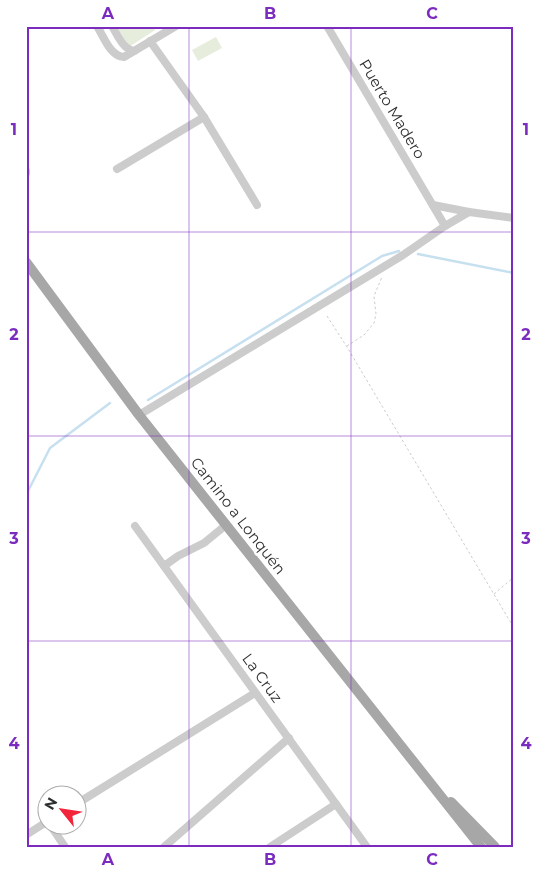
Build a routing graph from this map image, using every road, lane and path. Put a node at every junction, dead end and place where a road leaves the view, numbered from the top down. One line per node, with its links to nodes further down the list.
1 (97, 26): 6 (street)
2 (112, 26): 6 (street)
3 (176, 26): 5 (street)
4 (327, 26): 10 (street, Puerto Madero)
5 (150, 41): 6 (street); 7 (street)
6 (134, 51)
7 (204, 117): 8 (street); 9 (street)
8 (117, 169)
9 (257, 205)
10 (433, 205): 11 (street); 13 (street, Puerto Madero)
11 (469, 212): 12 (street); 13 (street)
12 (514, 218)
13 (445, 226): 18 (street)
14 (26, 262): 18 (main road, Camino a Lonquén)
15 (386, 273): 17 (path)
16 (327, 316): 17 (path)
17 (347, 347): 23 (path)
18 (140, 415): 19 (main road, Camino a Lonquén)
19 (226, 525): 21 (street); 27 (main road, Camino a Lonquén)
20 (135, 526): 21 (street, La Cruz)
21 (164, 566): 25 (street, La Cruz)
22 (514, 577): 23 (path)
23 (494, 594): 24 (path)
24 (514, 628)
25 (255, 693): 26 (street, La Cruz); 28 (street)
26 (289, 738): 29 (street, La Cruz); 34 (street)
27 (432, 784): 37 (main road, Camino a Lonquén); 38 (main road, Camino a Lonquén)
28 (88, 797)
29 (336, 804): 35 (street); 36 (street, La Cruz)
30 (38, 827): 31 (street)
31 (26, 835)
32 (58, 836): 33 (street)
33 (65, 847)
34 (164, 847)
35 (270, 847)
36 (367, 847)
37 (481, 847)
38 (495, 847)

